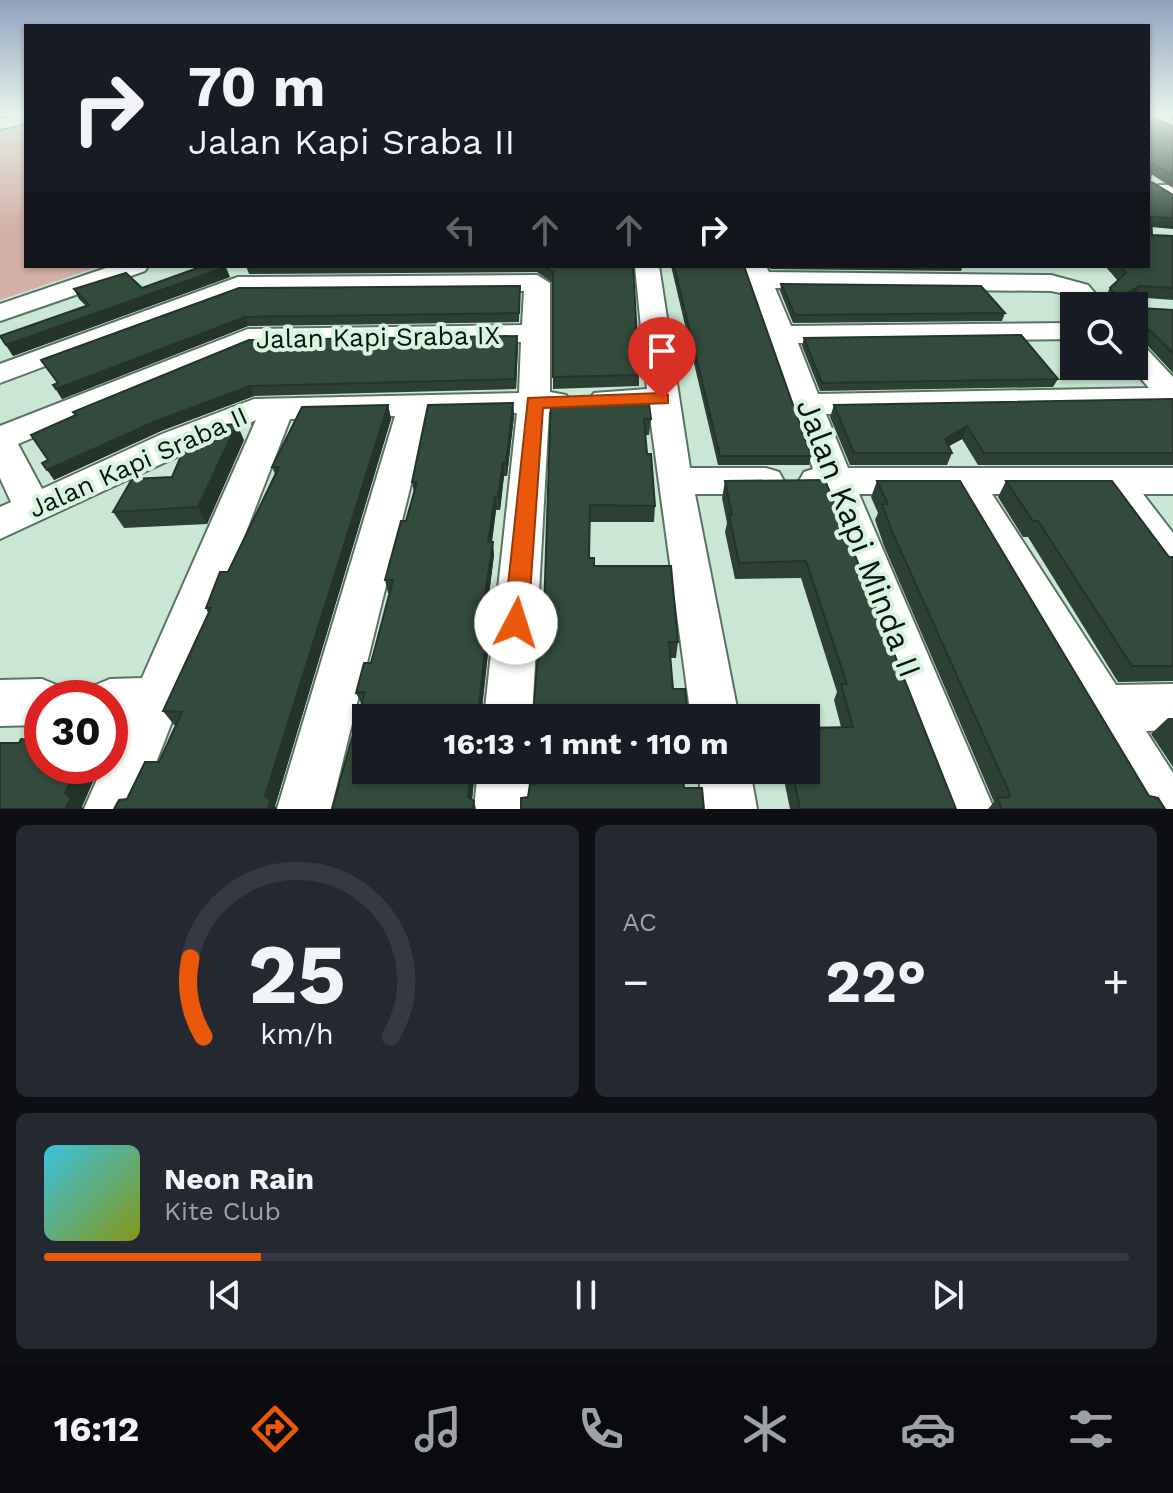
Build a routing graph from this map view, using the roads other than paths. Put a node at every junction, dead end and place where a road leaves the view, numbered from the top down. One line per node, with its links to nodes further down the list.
1 (111, 268): 7 (street)
2 (130, 268): 8 (street)
3 (647, 268): 15 (street)
4 (757, 273): 5 (street); 11 (street, Jalan Kapi Minda II)
5 (969, 273): 6 (street)
6 (1078, 292)
7 (0, 305)
8 (0, 313)
9 (1060, 331): 11 (street)
10 (535, 333): 13 (street); 16 (street); 20 (street, Jalan Kapi Sraba IX)
11 (781, 335): 17 (street, Jalan Kapi Minda II)
12 (1148, 368): 14 (street)
13 (0, 374)
14 (1173, 397): 17 (street)
15 (662, 399): 16 (street, Jalan Kapi Sraba II); 22 (street)
16 (534, 402): 18 (street, Jalan Kapi Sraba II); 33 (street)
17 (807, 404): 21 (street, Jalan Kapi Minda II)
18 (414, 406): 19 (street, Jalan Kapi Sraba II); 40 (street)
19 (278, 408): 26 (street, Jalan Kapi Sraba II); 29 (street)
20 (0, 440): 26 (street)
21 (835, 480): 22 (street); 23 (street); 43 (street, Jalan Kapi Minda II)
22 (674, 481): 34 (street)
23 (965, 481): 24 (street); 36 (street)
24 (1113, 481): 25 (street); 28 (street)
25 (1173, 481)
26 (33, 508): 27 (street, Jalan Kapi Sraba II)
27 (0, 524)
28 (1173, 554)
29 (158, 701): 31 (street); 39 (street)
30 (24, 702): 32 (street)
31 (128, 702)
32 (0, 703)
33 (509, 704)
34 (713, 704)
35 (1173, 707): 36 (street)
36 (1105, 709): 44 (street)
37 (503, 784): 41 (street)
38 (726, 784): 42 (street)
39 (111, 809)
40 (304, 809)
41 (501, 809)
42 (730, 809)
43 (967, 809)
44 (1165, 809)

